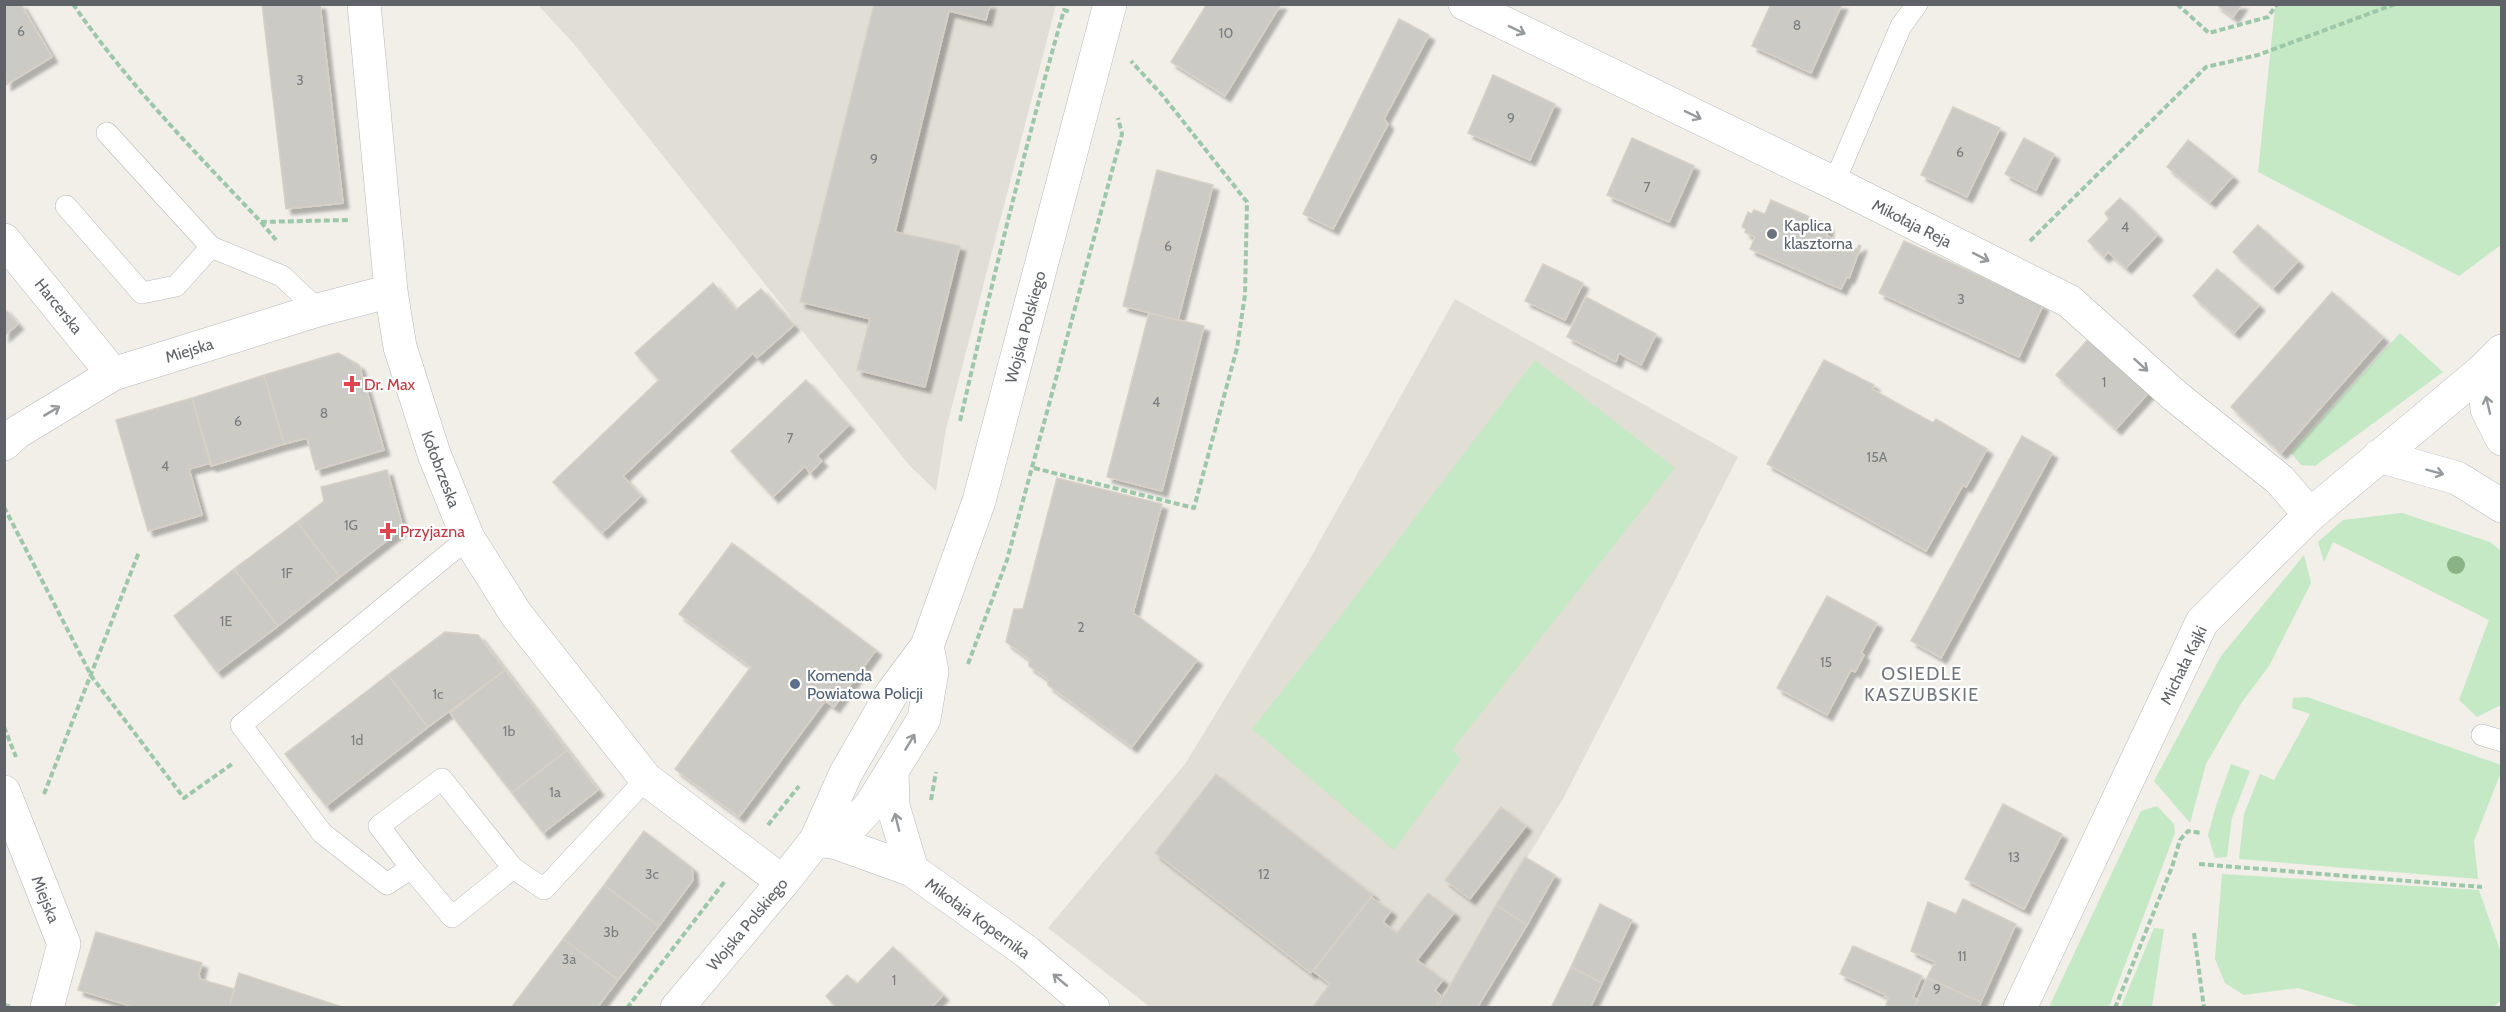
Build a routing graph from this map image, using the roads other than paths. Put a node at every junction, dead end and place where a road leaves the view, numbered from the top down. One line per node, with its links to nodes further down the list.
1 (364, 4): 10 (street, Kołobrzeska)
2 (1110, 4): 20 (street, Wojska Polskiego)
3 (1465, 4): 6 (street, Mikołaja Reja, one-way to 6)
4 (1917, 4): 6 (lane)
5 (107, 133): 9 (lane)
6 (1834, 183): 18 (street, Mikołaja Reja, one-way to 18)
7 (66, 206): 9 (lane)
8 (4, 240): 13 (street, Harcerska)
9 (211, 247): 11 (lane)
10 (391, 291): 11 (street, Miejska); 19 (street, Kołobrzeska)
11 (318, 310): 13 (street, Miejska)
12 (2492, 360): 14 (street, one-way to 12); 16 (street, Michała Kajki)
13 (113, 374): 15 (street, Miejska, one-way to 13)
14 (2502, 439)
15 (4, 444)
16 (2379, 456): 17 (street, one-way to 17); 18 (street, Michała Kajki)
17 (2502, 506)
18 (2310, 515): 32 (street, Michała Kajki)
19 (468, 538): 22 (street, Kołobrzeska); 25 (lane)
20 (927, 646): 21 (street, Wojska Polskiego, one-way to 20); 24 (street, Wojska Polskiego)
21 (892, 772): 24 (street, Wojska Polskiego); 27 (street, Mikołaja Kopernika, one-way to 21)
22 (646, 779): 26 (lane); 28 (street, Kołobrzeska)
23 (4, 792): 29 (street, Miejska)
24 (816, 840): 27 (street); 28 (street, Wojska Polskiego)
25 (411, 868): 26 (lane); 26 (lane)
26 (513, 868)
27 (912, 870): 31 (street, Mikołaja Kopernika, one-way to 27)
28 (783, 882): 30 (street, Wojska Polskiego)
29 (47, 1008)
30 (677, 1008)
31 (1093, 1008)
32 (2020, 1008)

